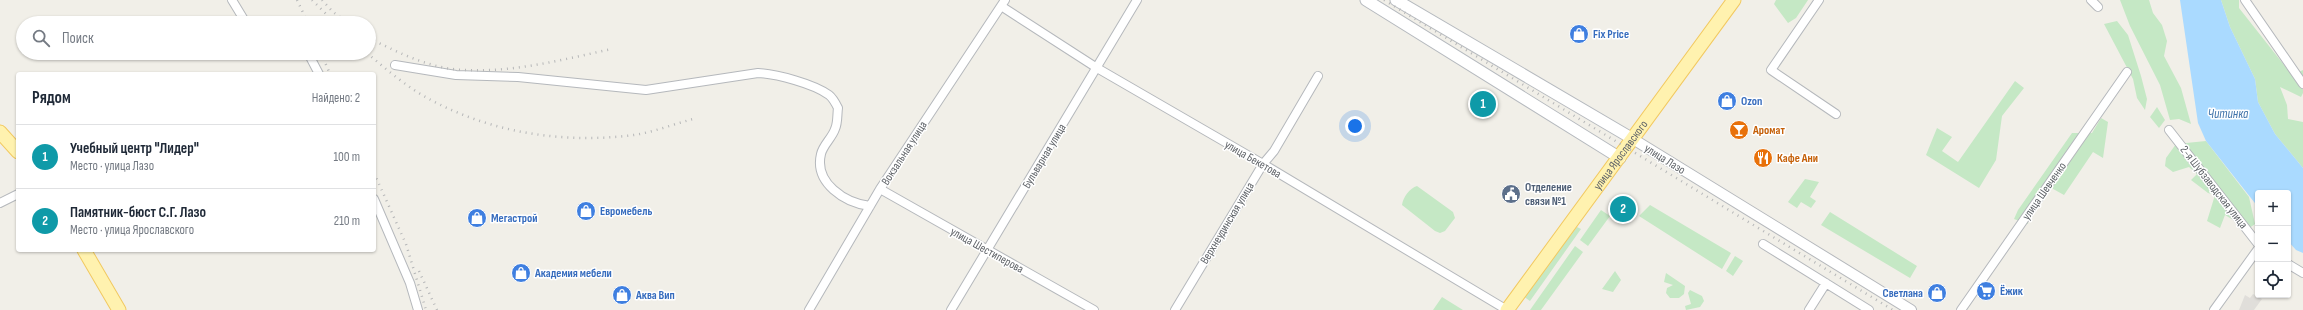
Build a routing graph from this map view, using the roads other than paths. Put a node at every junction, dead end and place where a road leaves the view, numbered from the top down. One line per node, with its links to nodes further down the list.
1 (232, 0): 11 (street)
2 (1136, 0): 14 (street, Бульварная улица)
3 (1366, 0): 24 (main road)
4 (1396, 0): 22 (main road, улица Лазо)
5 (1734, 0): 22 (main road, улица Ярославского)
6 (1818, 0): 19 (street)
7 (2091, 0): 10 (street)
8 (2245, 0): 18 (street)
9 (1003, 3): 14 (street, улица Бекетова); 26 (street, Вокзальная улица)
10 (2098, 8)
11 (242, 16)
12 (312, 60): 15 (street)
13 (395, 65): 30 (street)
14 (1097, 68): 25 (street, улица Бекетова); 33 (street, Бульварная улица)
15 (318, 72)
16 (2127, 72): 49 (street, улица Шевченко)
17 (1318, 76): 25 (street, Верхнеудинская улица)
18 (2303, 84)
19 (1836, 114)
20 (2169, 130): 31 (street, 2-я Шубзаводская улица)
21 (0, 132): 23 (main road)
22 (1634, 140): 24 (main road, улица Ярославского); 48 (street, улица Лазо)
23 (16, 150)
24 (1620, 158): 45 (main road, улица Ярославского)
25 (1262, 164): 44 (street, Верхнеудинская улица); 45 (street, улица Бекетова)
26 (880, 189): 30 (street, Вокзальная улица); 33 (street, улица Шестиперова)
27 (16, 195): 28 (street)
28 (0, 203)
29 (376, 204): 40 (street)
30 (870, 206): 41 (street, Вокзальная улица)
31 (2255, 240)
32 (1763, 244): 38 (street)
33 (988, 250): 42 (street, Бульварная улица); 43 (street, улица Шестиперова)
34 (85, 252): 39 (main road)
35 (2255, 253): 50 (street)
36 (2291, 266): 37 (street)
37 (2303, 273)
38 (1826, 283): 46 (street); 47 (street)
39 (119, 310)
40 (418, 310)
41 (809, 310)
42 (951, 310)
43 (1094, 310)
44 (1175, 310)
45 (1507, 310)
46 (1809, 310)
47 (1869, 310)
48 (1911, 310)
49 (1961, 310)
50 (2214, 310)

